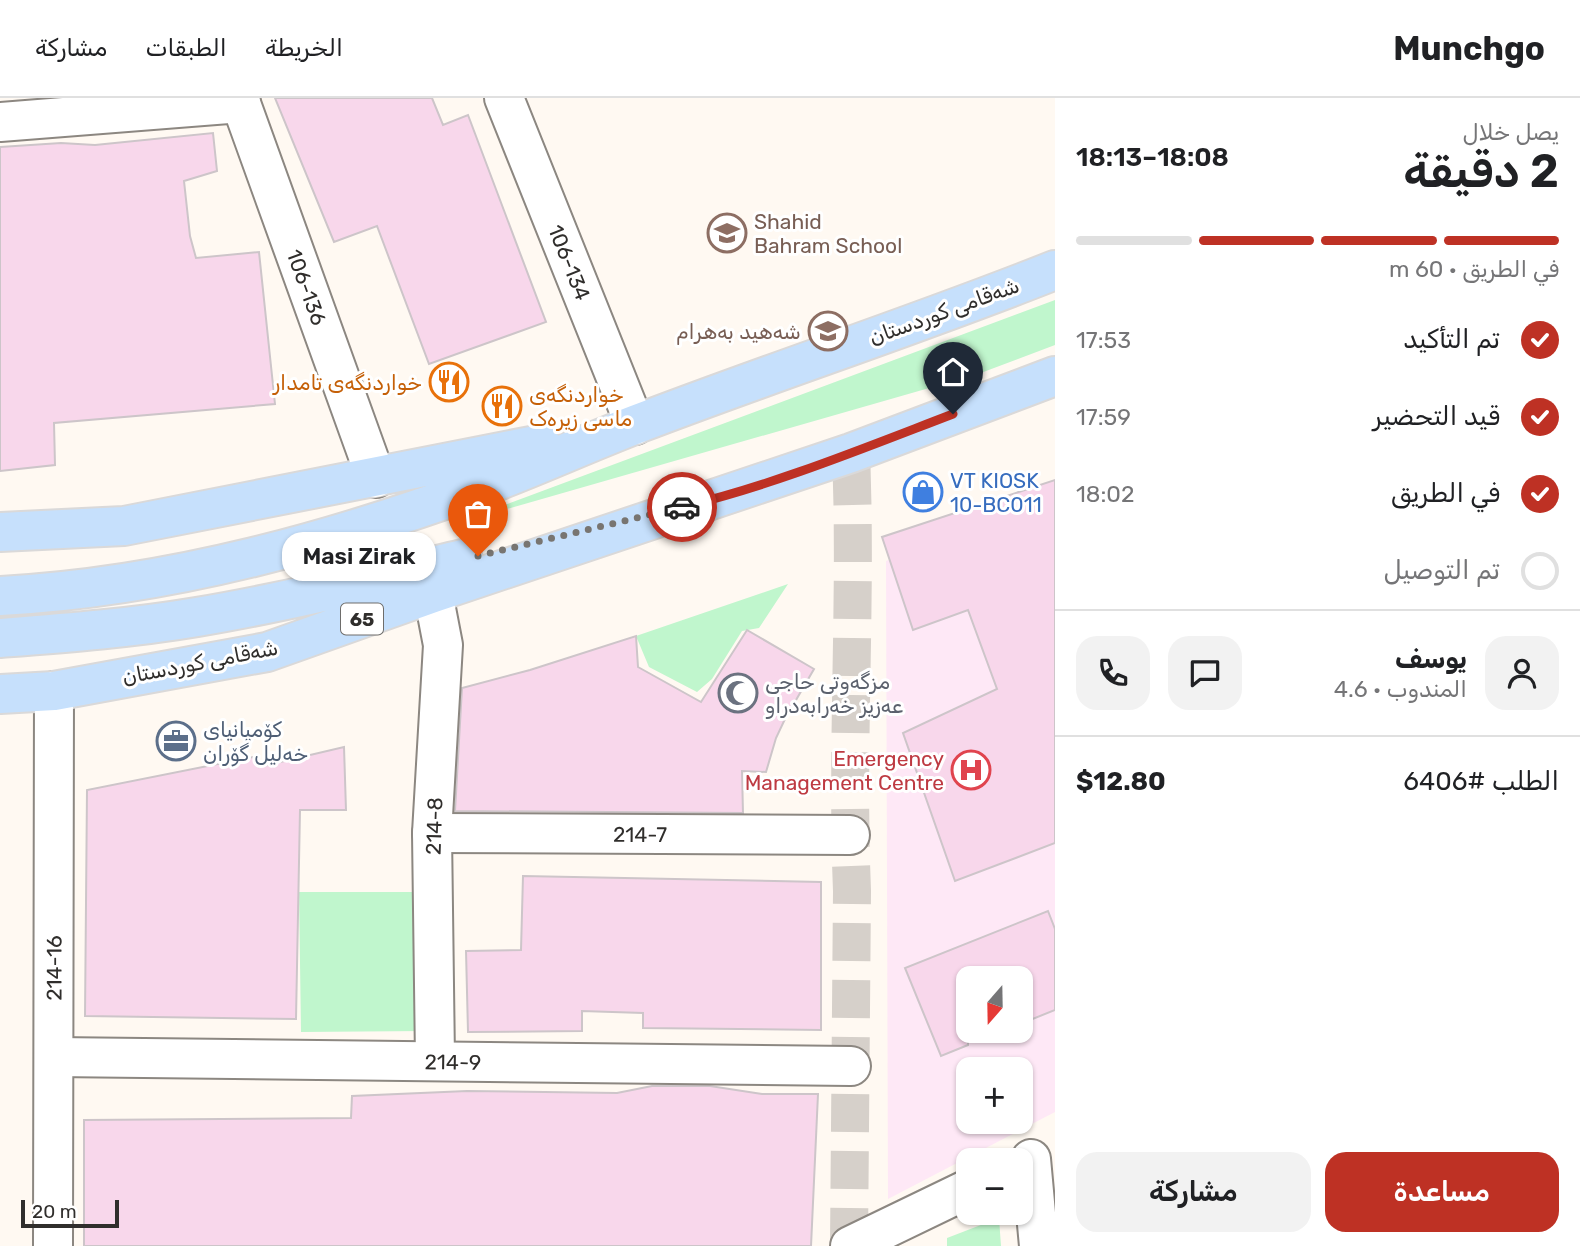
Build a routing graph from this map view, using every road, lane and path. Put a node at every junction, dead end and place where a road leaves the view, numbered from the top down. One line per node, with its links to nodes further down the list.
1 (504, 98): 6 (street, 106-134)
2 (240, 100): 3 (street); 7 (street, 106-136)
3 (0, 122)
4 (1055, 270): 6 (highway, شەقامی کوردستان)
5 (1055, 376): 8 (highway, شەقامی کوردستان / 65)
6 (635, 425): 7 (highway, شەقامی کوردستان); 11 (highway, شەقامی کوردستان)
7 (376, 478): 9 (highway, شەقامی کوردستان)
8 (713, 500): 10 (highway, شەقامی کوردستان / 65); 12 (highway, شەقامی کوردستان / 65)
9 (0, 532)
10 (433, 593): 13 (highway, شەقامی کوردستان / 65); 15 (street, 214-8)
11 (0, 596)
12 (0, 638)
13 (54, 691): 14 (highway, شەقامی کوردستان / 65); 17 (street, 214-16)
14 (0, 694)
15 (432, 833): 16 (street, 214-7); 18 (street, 214-8)
16 (850, 835)
17 (54, 1057): 18 (street, 214-9); 22 (street, 214-16)
18 (435, 1060): 19 (street, 214-9)
19 (851, 1066)
20 (1036, 1157): 24 (street)
21 (956, 1195): 23 (street)
22 (53, 1246)
23 (850, 1246)
24 (1040, 1246)

